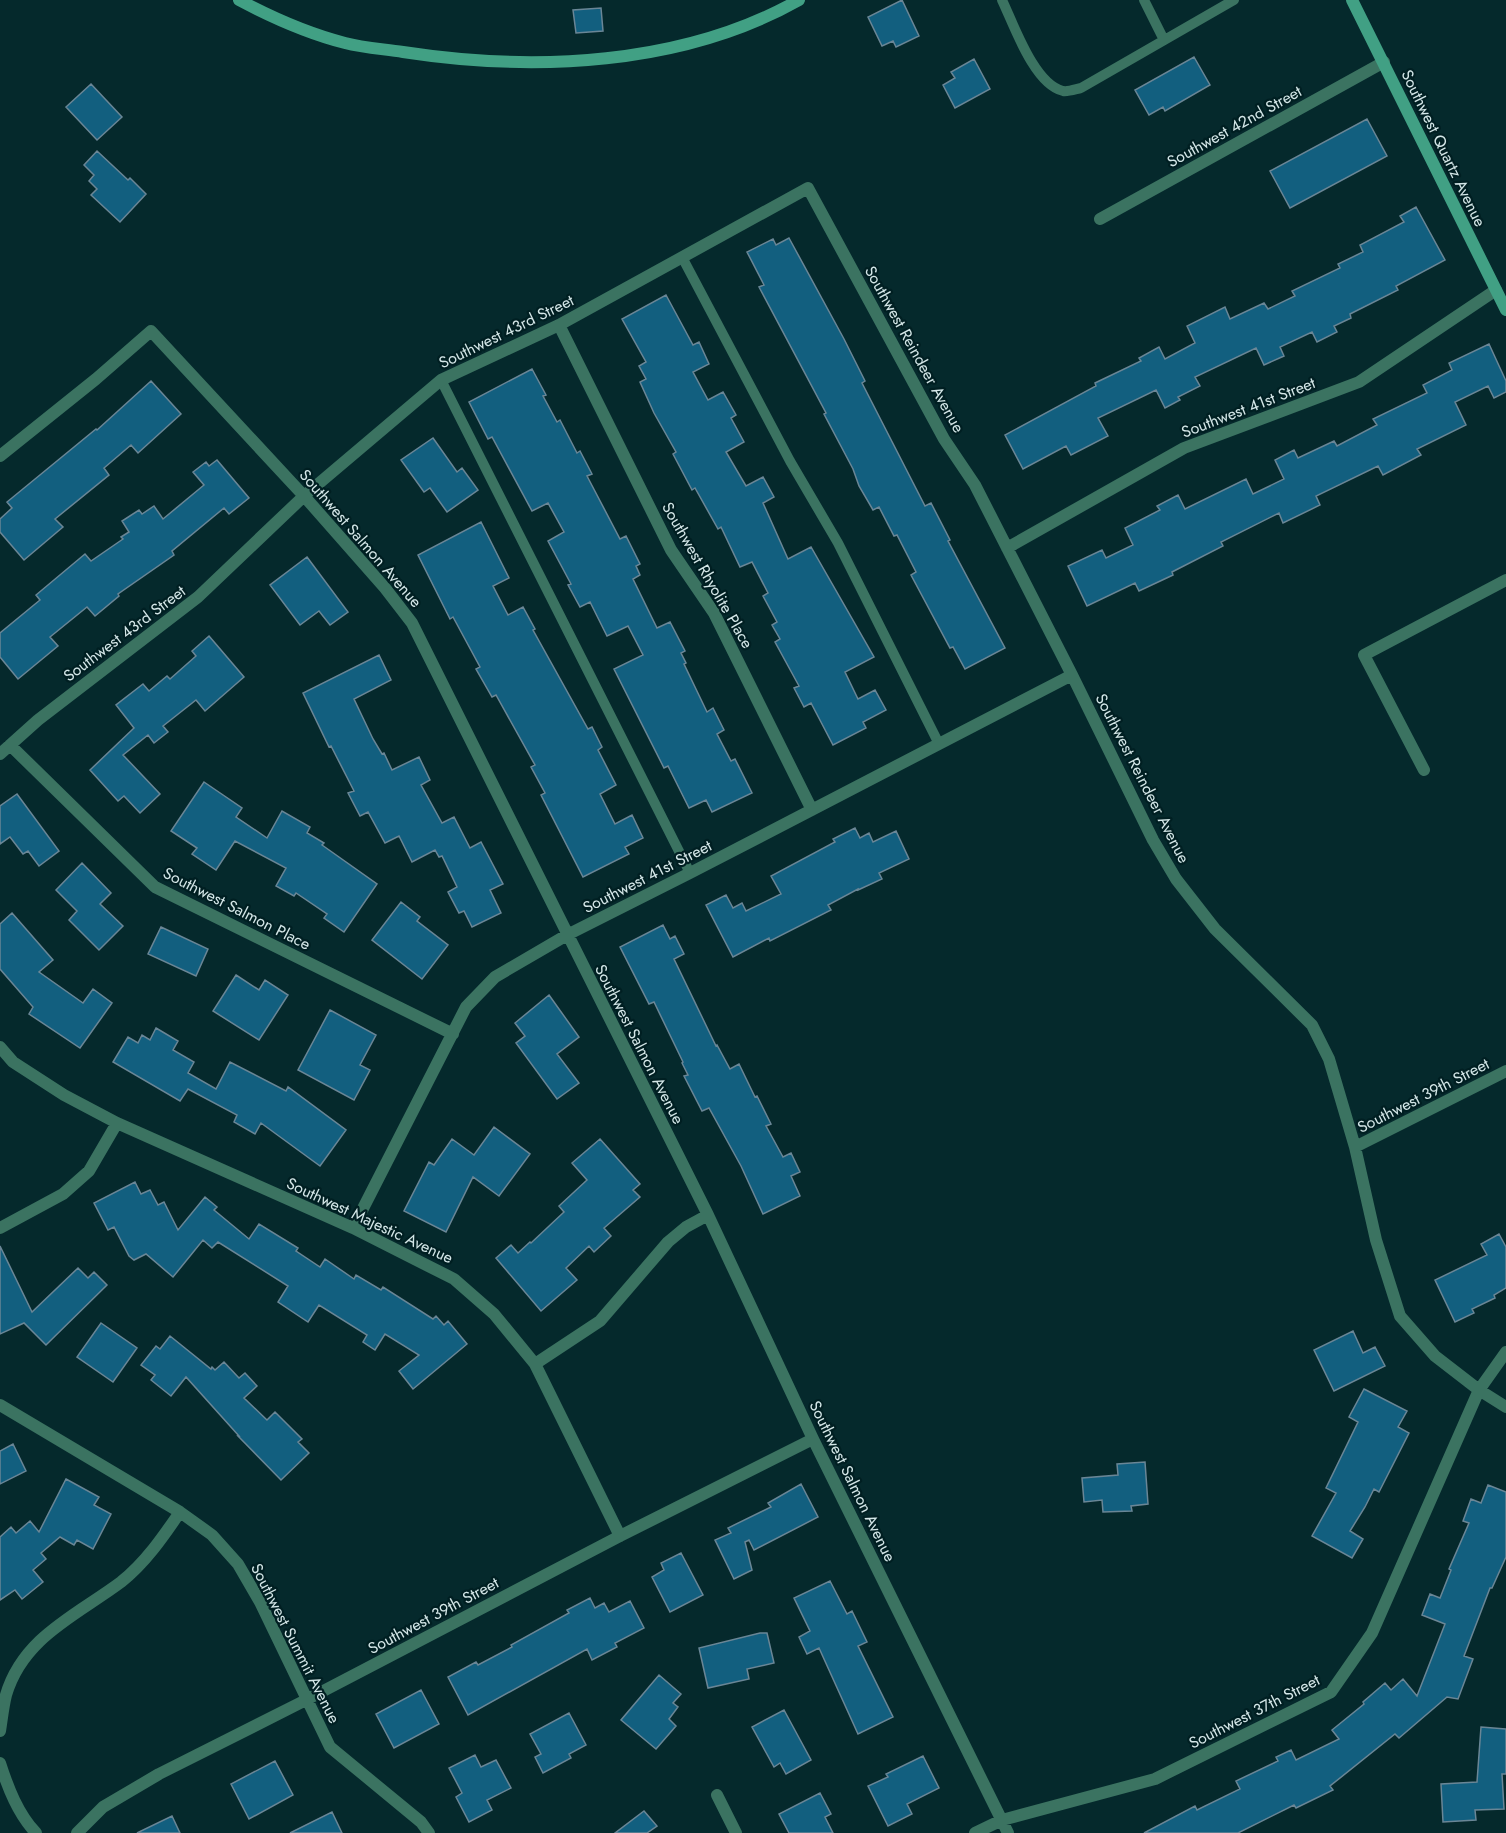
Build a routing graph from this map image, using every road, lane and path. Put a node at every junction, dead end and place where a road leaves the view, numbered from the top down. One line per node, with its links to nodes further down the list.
1 (239, 0): 2 (main road)
2 (799, 0)
3 (1002, 0): 7 (lane)
4 (1144, 0): 7 (lane)
5 (1234, 0): 7 (lane)
6 (1352, 0): 8 (main road, Southwest Quartz Avenue)
7 (1164, 40)
8 (1383, 62): 10 (street, Southwest 42nd Street); 12 (main road, Southwest Quartz Avenue)
9 (808, 188): 11 (street, Southwest 43rd Street); 18 (street, Southwest Reindeer Avenue)
10 (1100, 219)
11 (682, 257): 14 (street, Southwest 43rd Street); 21 (lane)
12 (1496, 290): 13 (main road, Southwest Quartz Avenue); 18 (street, Southwest 41st Street)
13 (1506, 310)
14 (559, 325): 15 (street, Southwest 43rd Street); 25 (street, Southwest Rhyolite Place)
15 (441, 380): 17 (street, Southwest 43rd Street); 26 (lane)
16 (0, 456): 17 (street, Southwest Salmon Avenue)
17 (304, 496): 22 (street, Southwest 43rd Street); 27 (street, Southwest Salmon Avenue)
18 (1007, 548): 20 (street, Southwest Reindeer Avenue)
19 (1506, 580): 24 (street)
20 (1072, 675): 21 (street, Southwest 41st Street); 32 (street, Southwest Reindeer Avenue)
21 (939, 744): 25 (street, Southwest 41st Street)
22 (10, 745): 23 (street, Southwest 43rd Street); 28 (street, Southwest Salmon Place)
23 (0, 754)
24 (1424, 770)
25 (812, 810): 26 (street, Southwest 41st Street)
26 (690, 873): 27 (street, Southwest 41st Street)
27 (567, 935): 28 (street, Southwest 41st Street); 33 (street, Southwest Salmon Avenue)
28 (453, 1034): 35 (street, Southwest 41st Street)
29 (0, 1047): 31 (street, Southwest Majestic Avenue)
30 (1506, 1071): 32 (street, Southwest 39th Street)
31 (117, 1124): 34 (street); 35 (street, Southwest Majestic Avenue)
32 (1355, 1148): 38 (street, Southwest Reindeer Avenue)
33 (708, 1215): 37 (street); 41 (street, Southwest Salmon Avenue)
34 (0, 1228)
35 (353, 1228): 37 (street, Southwest Majestic Avenue)
36 (1506, 1352): 38 (street, Southwest 37th Street)
37 (534, 1364): 43 (street, Southwest Majestic Avenue)
38 (1479, 1390): 40 (street, Southwest Reindeer Avenue); 48 (street, Southwest 37th Street)
39 (0, 1405): 42 (street, Southwest Summit Avenue)
40 (1506, 1407)
41 (813, 1439): 43 (street, Southwest 39th Street); 48 (street, Southwest Salmon Avenue)
42 (180, 1512): 44 (street, Southwest Summit Avenue); 45 (street)
43 (620, 1536): 44 (street, Southwest 39th Street)
44 (306, 1700): 50 (street, Southwest 39th Street); 51 (street, Southwest Summit Avenue)
45 (0, 1731)
46 (0, 1763): 49 (street)
47 (717, 1795): 52 (street)
48 (1002, 1820): 53 (street, Southwest 37th Street); 54 (street, Southwest Salmon Avenue)
49 (36, 1833)
50 (77, 1833)
51 (429, 1833)
52 (736, 1833)
53 (975, 1833)
54 (1008, 1833)

